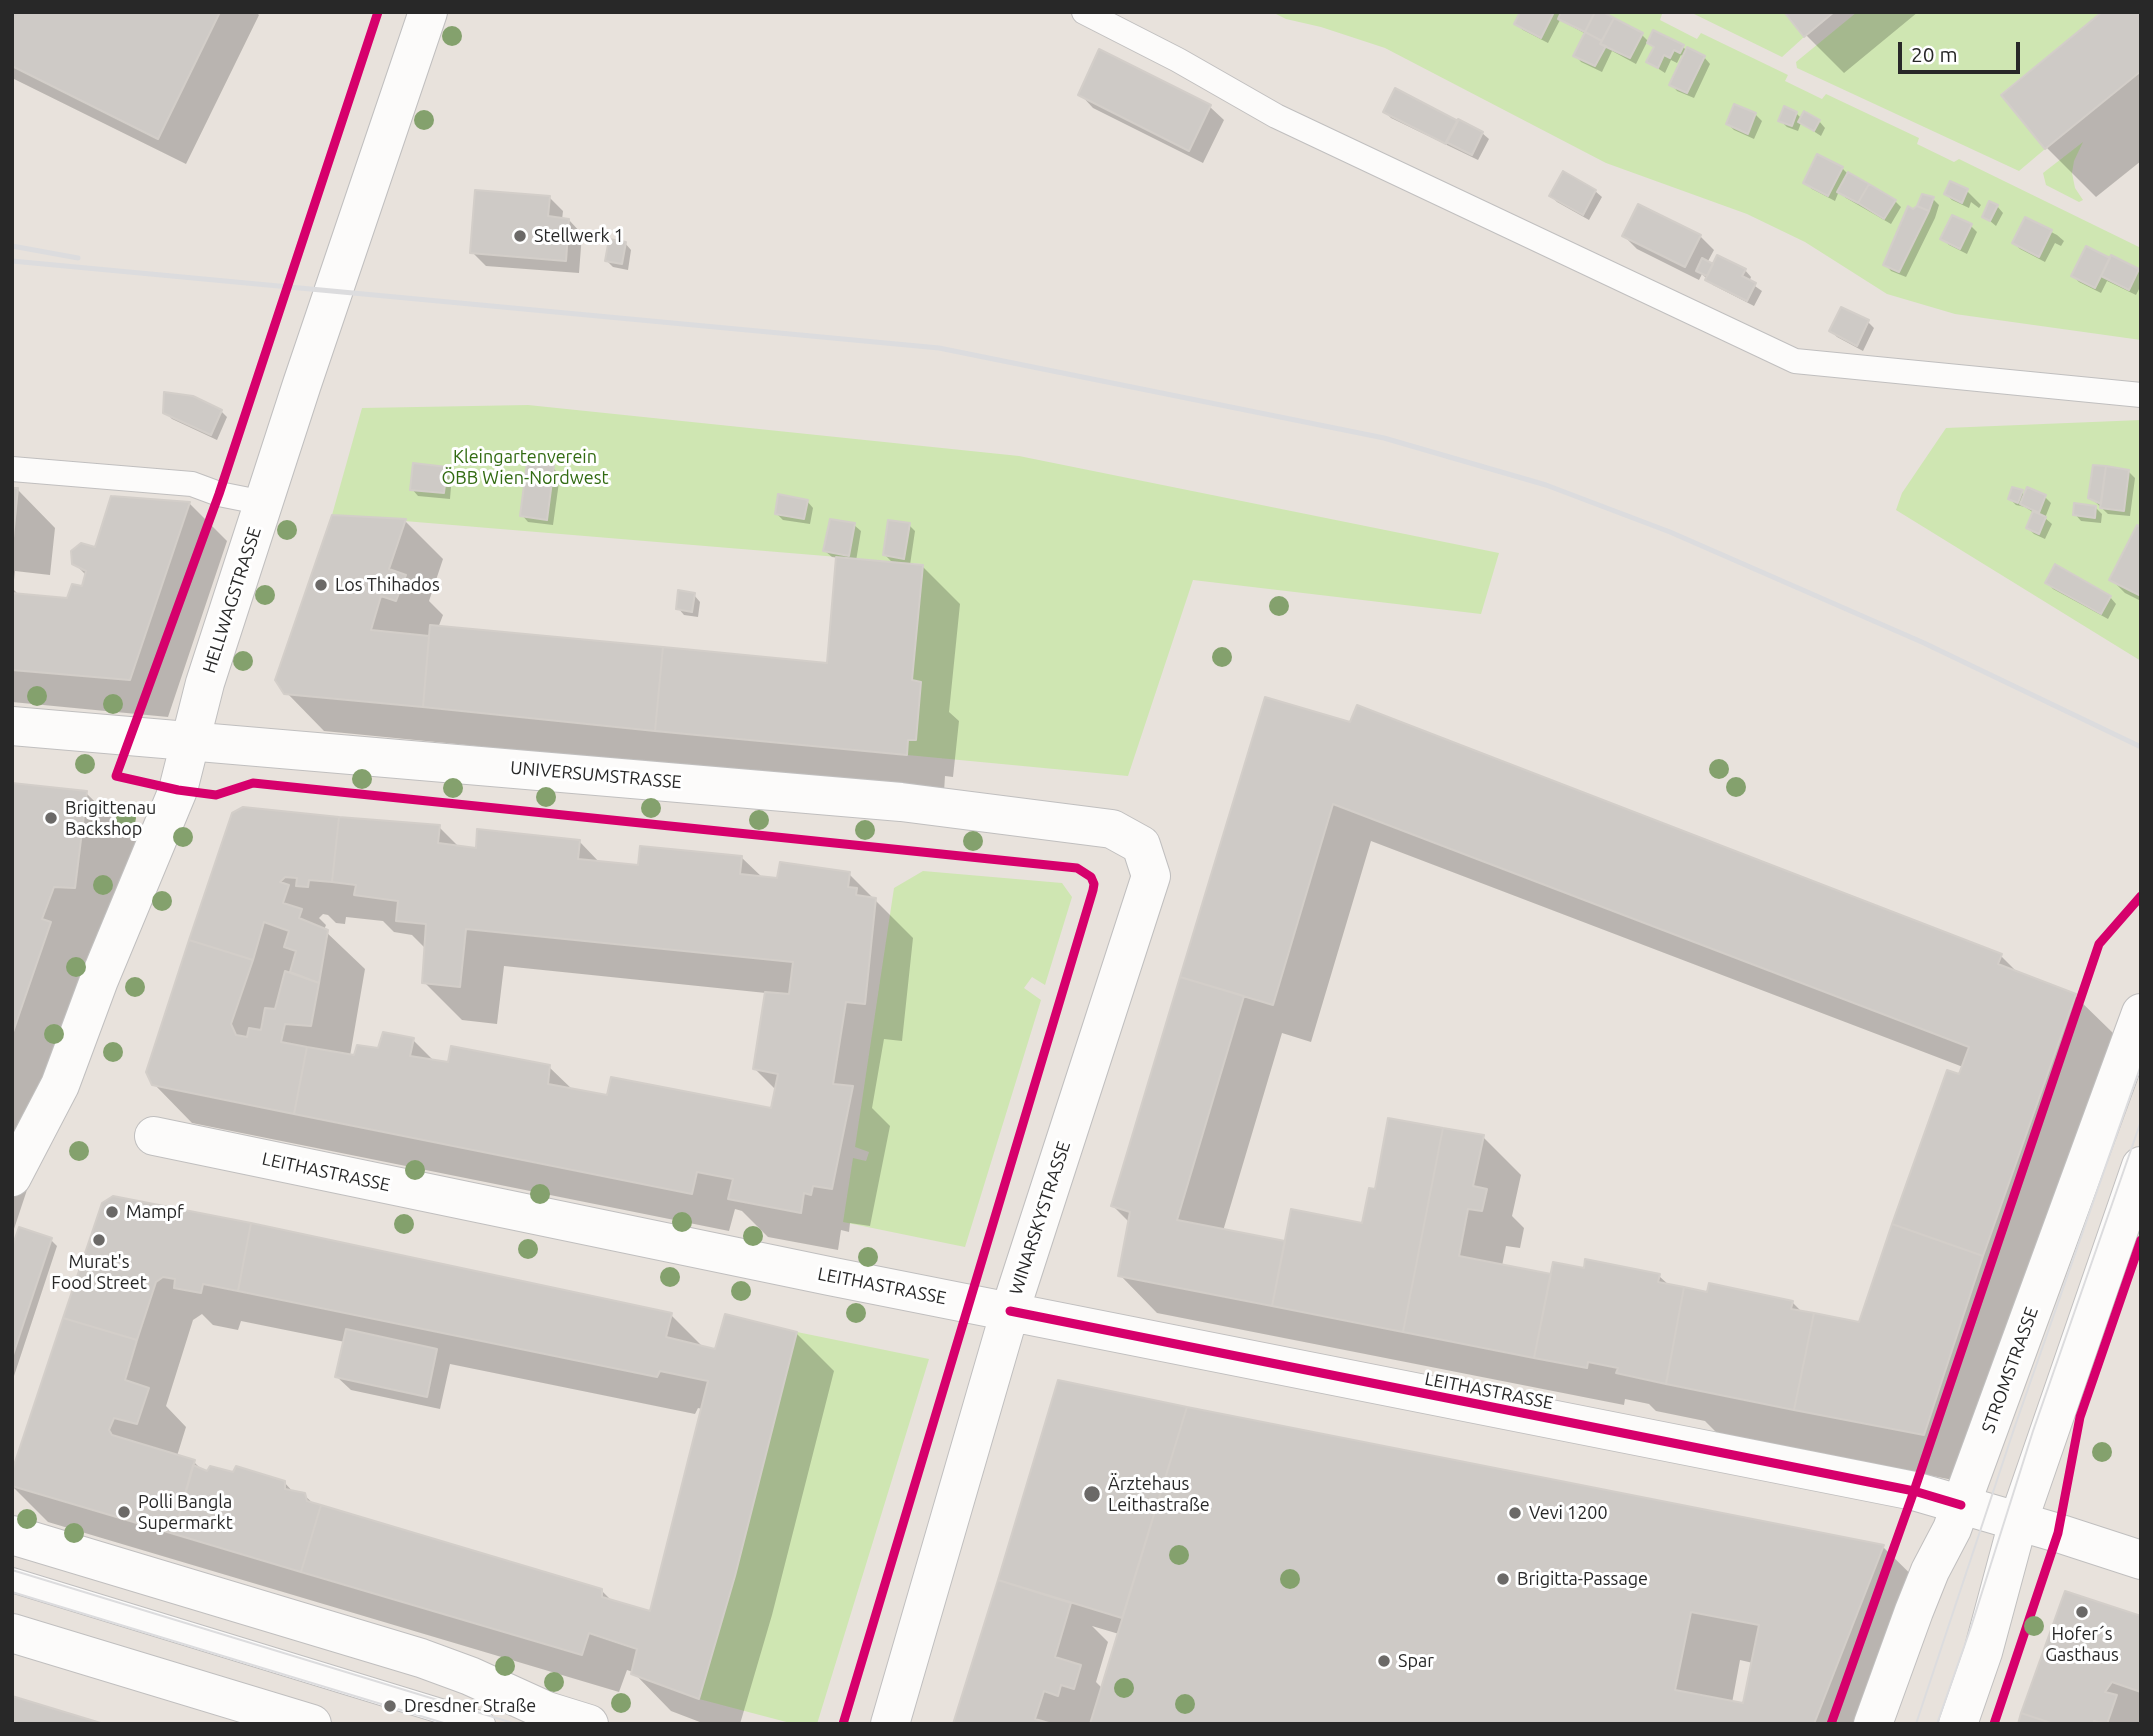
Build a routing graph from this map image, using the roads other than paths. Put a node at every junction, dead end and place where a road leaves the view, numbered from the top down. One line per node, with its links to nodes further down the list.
1 (428, 12): 5 (street, HELLWAGSTRASSE)
2 (1084, 12): 3 (lane)
3 (2141, 395)
4 (12, 469): 5 (lane)
5 (264, 503): 7 (street, HELLWAGSTRASSE)
6 (12, 726): 7 (street, UNIVERSUMSTRASSE)
7 (190, 741): 8 (street, UNIVERSUMSTRASSE); 12 (street, HELLWAGSTRASSE)
8 (1151, 876): 13 (street, WINARSKYSTRASSE)
9 (2141, 1013): 14 (street, STROMSTRASSE)
10 (154, 1136): 13 (street, LEITHASTRASSE)
11 (2141, 1166): 15 (street)
12 (12, 1177)
13 (1010, 1311): 14 (street, LEITHASTRASSE); 23 (street, WINARSKYSTRASSE)
14 (1961, 1505): 15 (street, LEITHASTRASSE); 24 (street, STROMSTRASSE)
15 (2018, 1522): 17 (street, LEITHASTRASSE); 25 (street)
16 (12, 1535): 22 (street)
17 (2141, 1560)
18 (12, 1580): 21 (lane)
19 (12, 1633): 20 (street)
20 (312, 1724)
21 (483, 1724)
22 (589, 1724)
23 (890, 1724)
24 (1873, 1724)
25 (1958, 1724)

